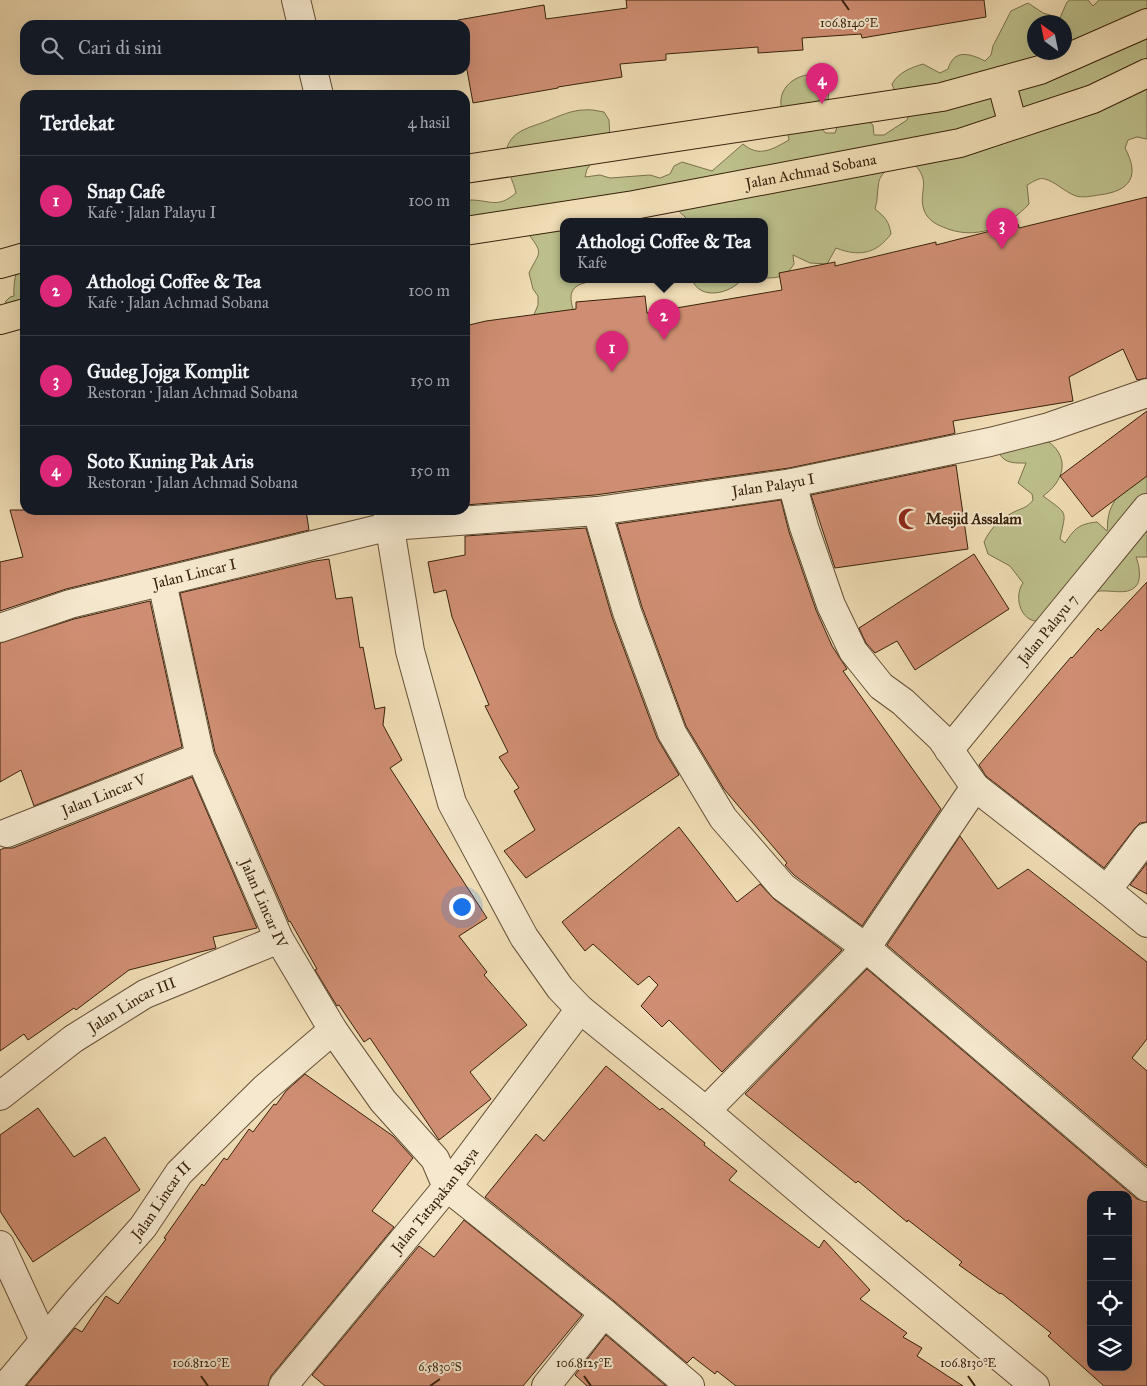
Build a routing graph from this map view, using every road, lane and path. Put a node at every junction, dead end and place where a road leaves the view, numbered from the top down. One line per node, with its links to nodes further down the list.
1 (296, 0): 2 (street)
2 (301, 20)
3 (1147, 22): 6 (main road)
4 (1147, 73): 8 (main road, Jalan Achmad Sobana)
5 (314, 75): 7 (street)
6 (1001, 81): 8 (main road); 9 (main road)
7 (318, 90)
8 (1012, 125): 10 (main road, Jalan Achmad Sobana)
9 (470, 168)
10 (470, 231)
11 (20, 258): 12 (main road)
12 (0, 264)
13 (20, 314): 14 (main road)
14 (0, 320)
15 (1147, 394): 16 (street, Jalan Palayu I)
16 (792, 483): 18 (street, Jalan Palayu I); 22 (street)
17 (1147, 508): 22 (street, Jalan Palayu 7)
18 (597, 511): 19 (street, Jalan Palayu I); 30 (street)
19 (389, 518): 20 (street, Jalan Lincar I); 31 (street)
20 (162, 582): 21 (street, Jalan Lincar I); 23 (street, Jalan Lincar IV)
21 (0, 628)
22 (950, 750): 24 (street)
23 (200, 757): 25 (street, Jalan Lincar V); 29 (street, Jalan Lincar IV)
24 (975, 787): 27 (street); 30 (street)
25 (7, 833)
26 (1147, 838): 27 (street)
27 (1107, 890): 28 (street)
28 (1147, 923)
29 (279, 939): 32 (street, Jalan Lincar IV); 33 (street, Jalan Lincar III)
30 (866, 948): 34 (street); 36 (street)
31 (580, 1009): 34 (street); 35 (street, Jalan Tatapakan Raya)
32 (333, 1030): 35 (street, Jalan Lincar IV); 39 (street, Jalan Lincar II)
33 (0, 1096)
34 (706, 1111): 44 (street)
35 (447, 1187): 38 (street); 41 (street, Jalan Tatapakan Raya)
36 (1147, 1187)
37 (0, 1245): 39 (street)
38 (604, 1313): 42 (street); 43 (street)
39 (44, 1340): 40 (street, Jalan Lincar II)
40 (6, 1386)
41 (283, 1386)
42 (546, 1386)
43 (690, 1386)
44 (1035, 1386)

